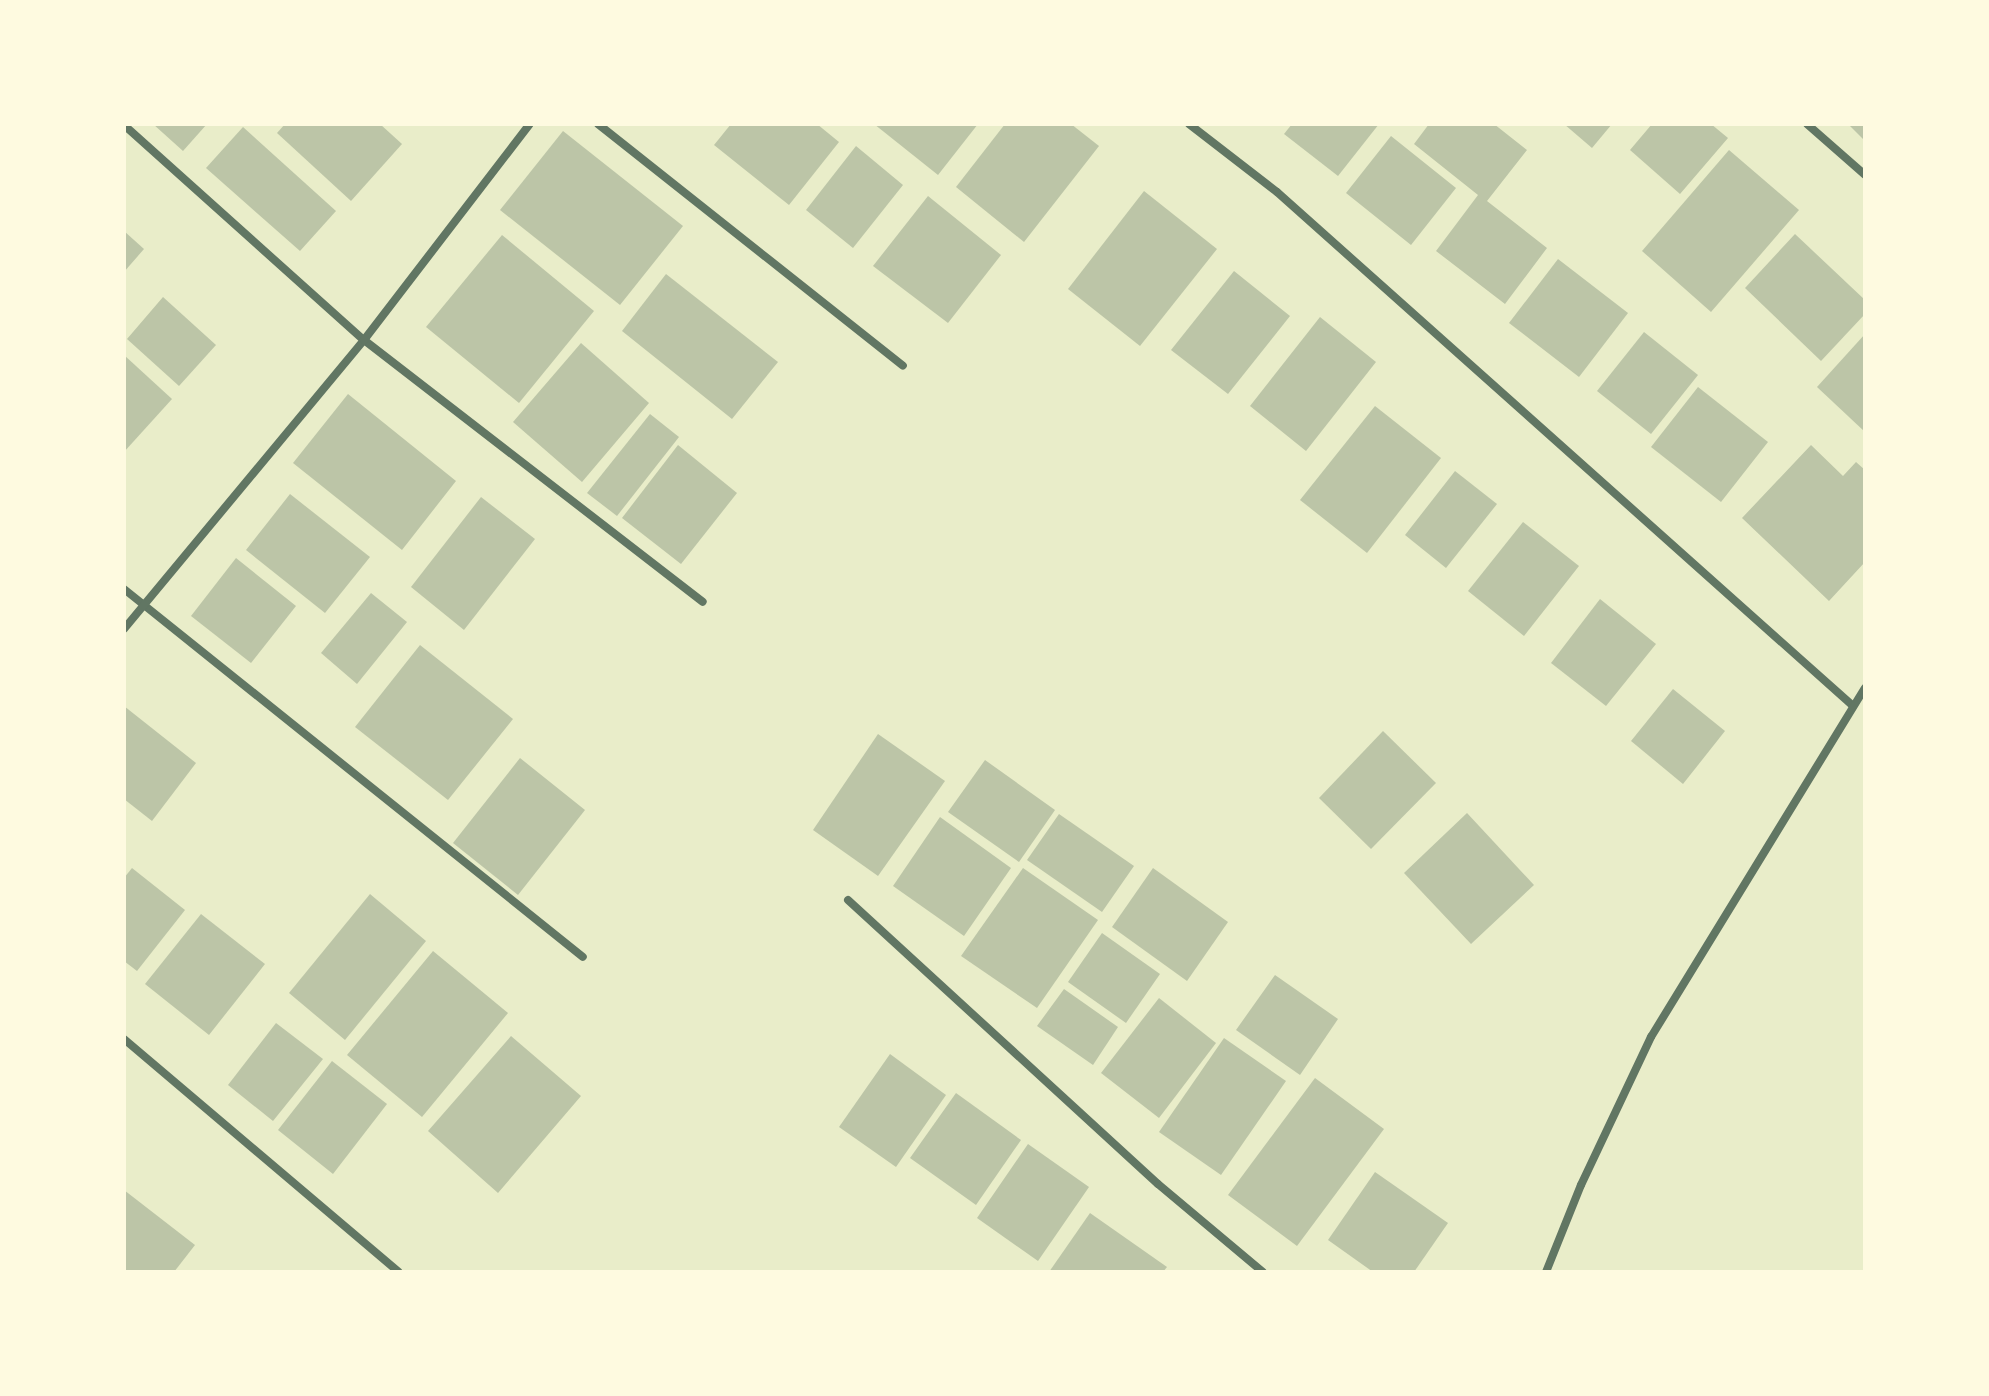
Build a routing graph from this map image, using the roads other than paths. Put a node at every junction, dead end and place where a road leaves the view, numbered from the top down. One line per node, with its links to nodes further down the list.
1 (530, 124): 7 (street)
2 (598, 124): 8 (street)
3 (1189, 124): 14 (street)
4 (1807, 124): 6 (street)
5 (124, 125): 7 (street)
6 (1865, 175)
7 (364, 340): 10 (street); 11 (street)
8 (903, 366)
9 (124, 589): 11 (street)
10 (703, 602)
11 (144, 606): 12 (street); 16 (street)
12 (124, 629)
13 (1865, 688): 14 (street)
14 (1852, 705): 20 (street)
15 (848, 900): 19 (street)
16 (583, 957)
17 (124, 1039): 18 (street)
18 (399, 1272)
19 (1263, 1272)
20 (1546, 1272)

